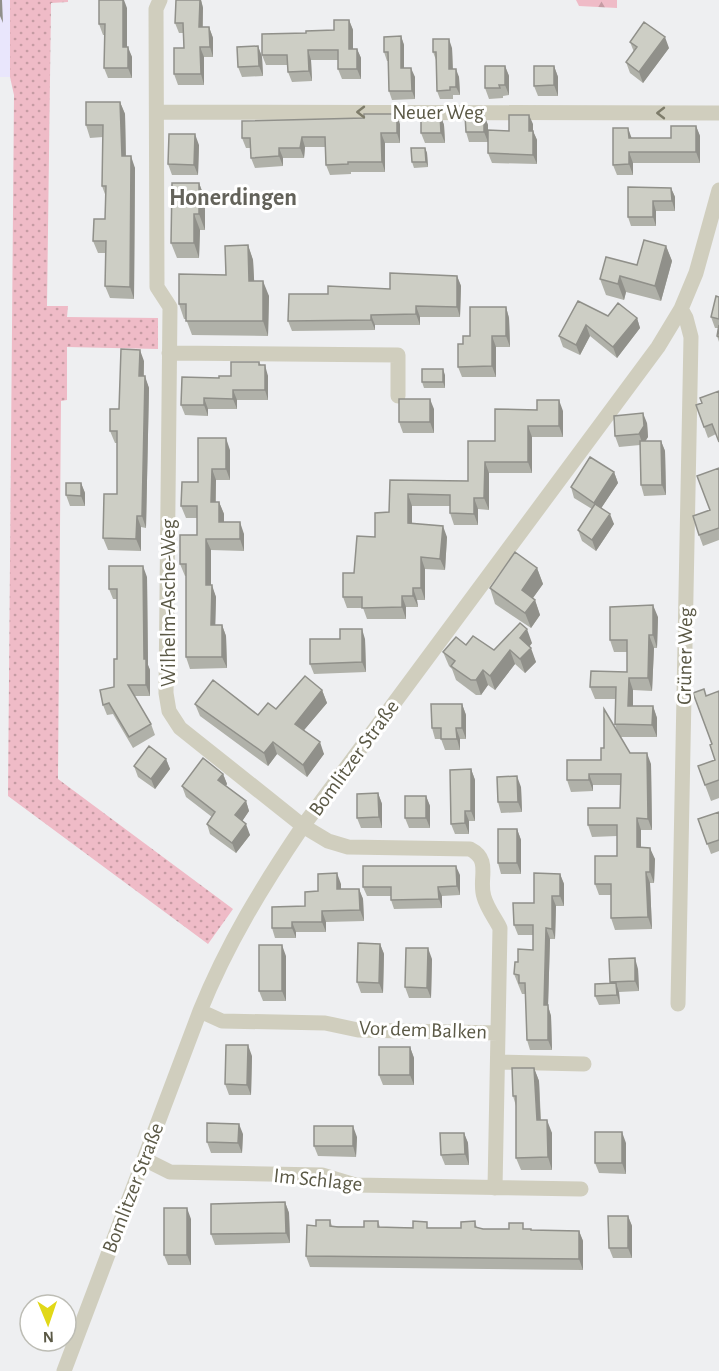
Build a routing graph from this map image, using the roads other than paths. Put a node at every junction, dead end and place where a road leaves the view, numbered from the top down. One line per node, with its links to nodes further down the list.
1 (159, 0): 2 (street, Wilhelm-Asche-Weg)
2 (157, 112): 3 (street, Neuer Weg, one-way to 2); 6 (street, Wilhelm-Asche-Weg)
3 (719, 112)
4 (719, 190): 5 (street, Bomlitzer Straße)
5 (681, 309): 8 (street, Bomlitzer Straße); 9 (street, Grüner Weg)
6 (170, 353): 7 (street); 8 (street, Wilhelm-Asche-Weg)
7 (398, 396)
8 (303, 826): 10 (street, Bomlitzer Straße); 11 (street, Vor dem Balken)
9 (678, 1004)
10 (200, 1011): 11 (street, Vor dem Balken); 14 (street, Bomlitzer Straße)
11 (498, 1033): 12 (street)
12 (498, 1062): 13 (street); 15 (street)
13 (584, 1064)
14 (144, 1159): 15 (street, Im Schlage); 17 (street, Bomlitzer Straße)
15 (495, 1188): 16 (street, Im Schlage)
16 (581, 1189)
17 (64, 1371)

